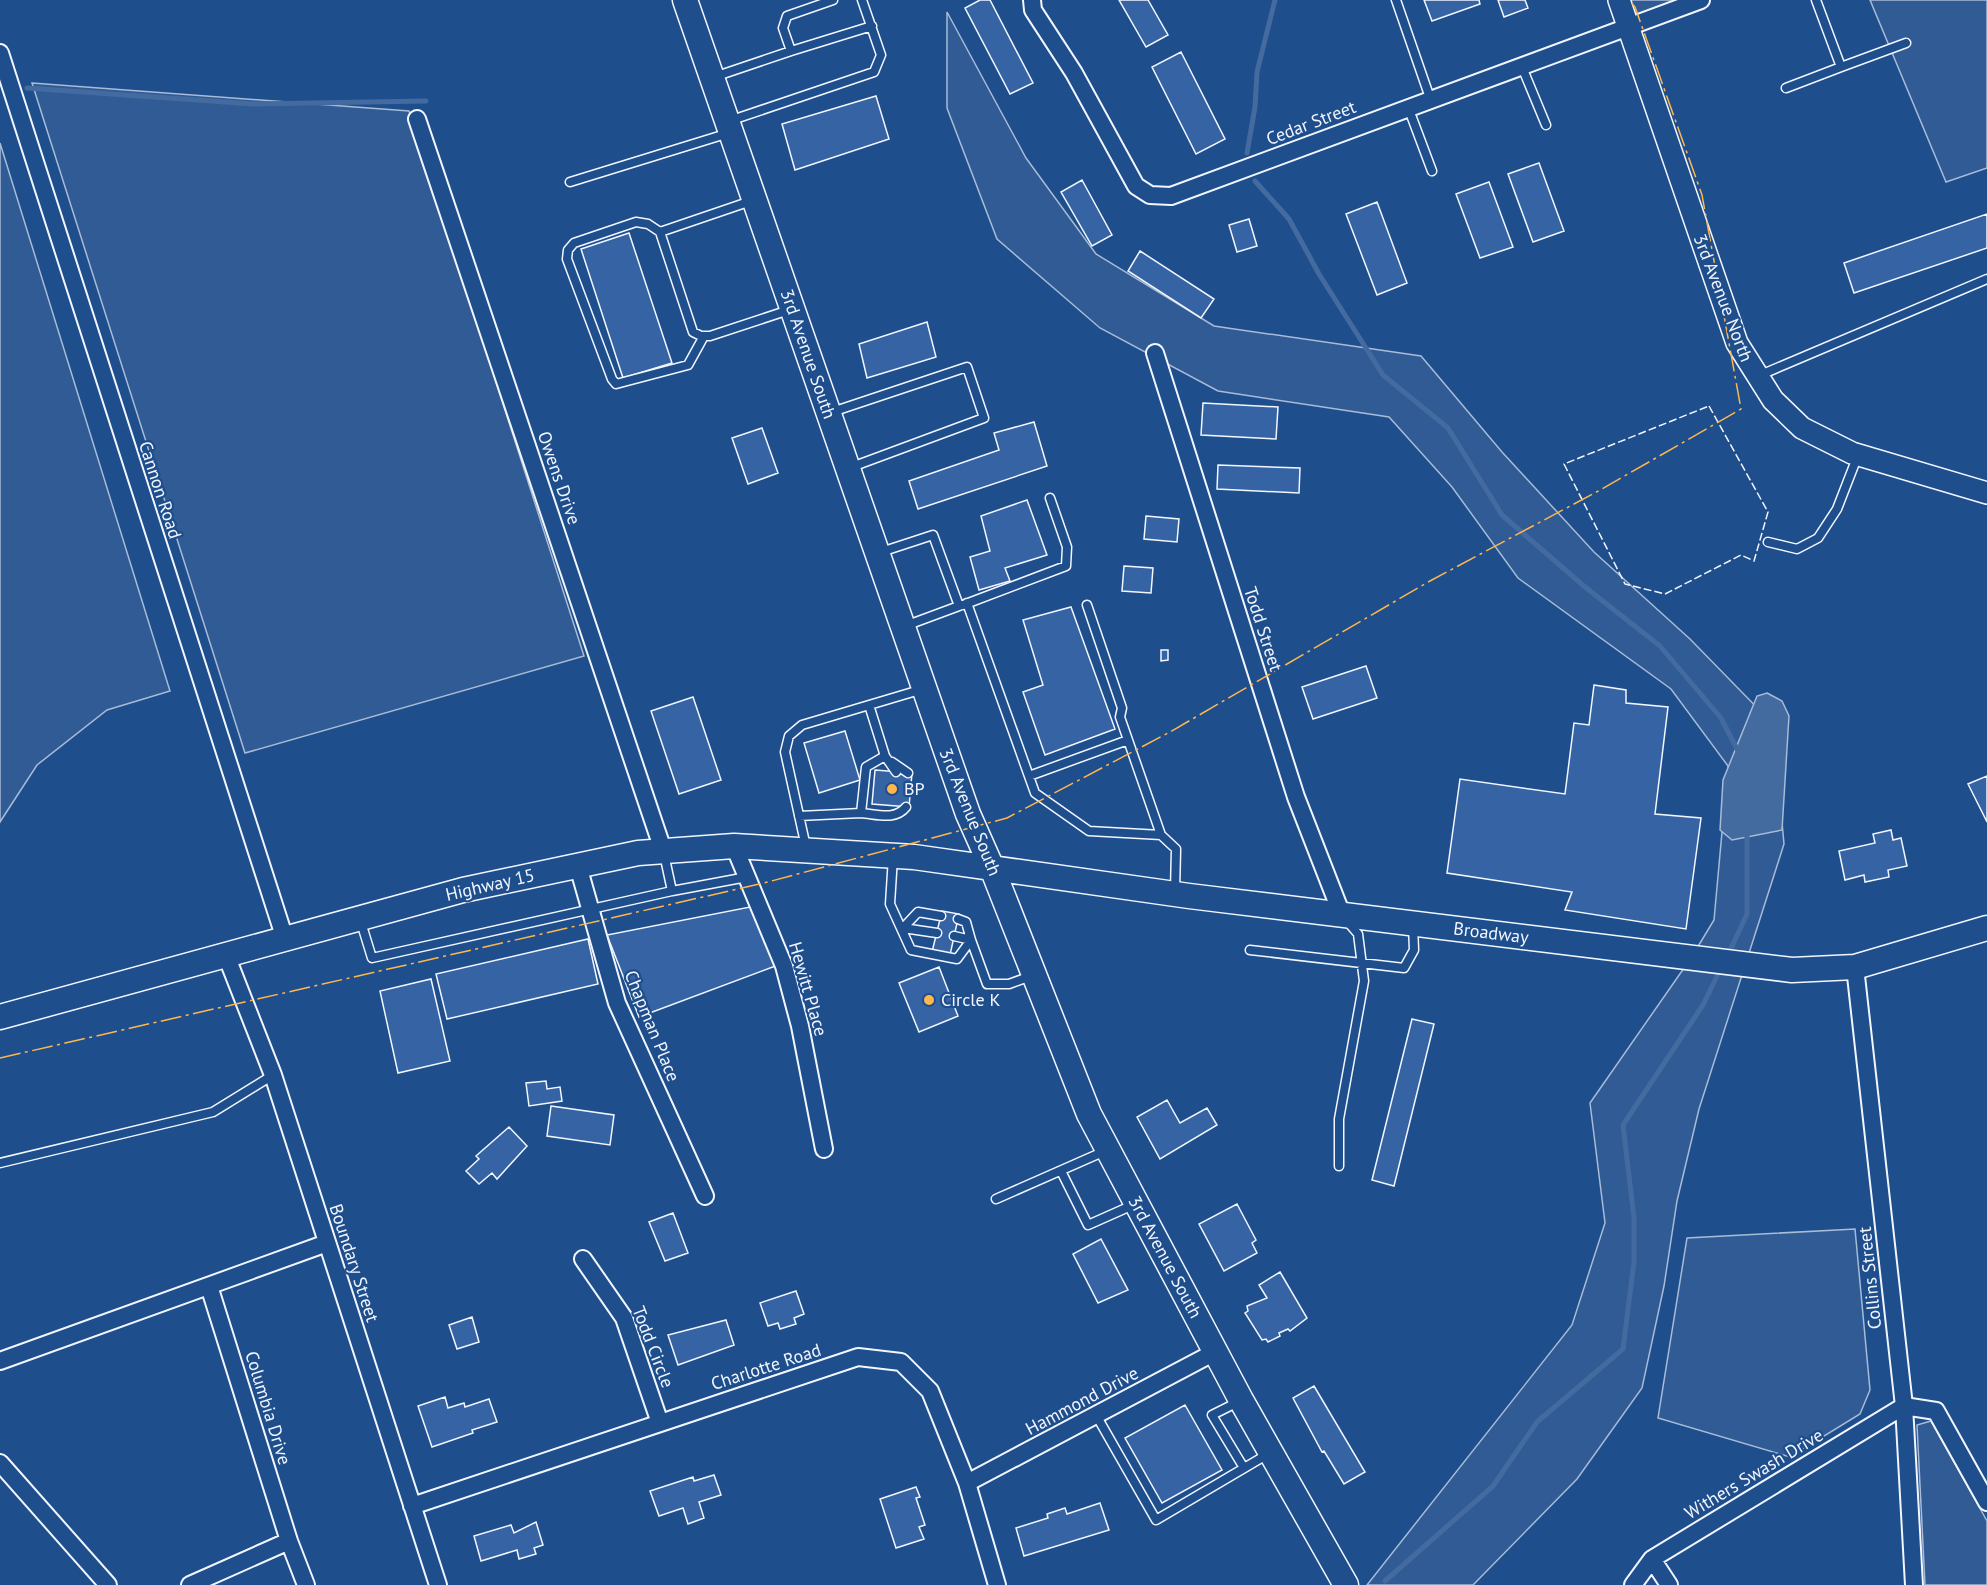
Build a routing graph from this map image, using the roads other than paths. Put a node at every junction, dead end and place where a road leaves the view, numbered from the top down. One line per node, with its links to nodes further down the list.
1 (685, 0): 16 (main road, 3rd Avenue South)
2 (833, 0): 12 (lane)
3 (862, 0): 9 (lane)
4 (1032, 0): 19 (street, Cedar Street)
5 (1396, 0): 18 (lane)
6 (1619, 0): 10 (street, 3rd Avenue North)
7 (1701, 0): 10 (street, Cedar Street)
8 (1816, 0): 15 (lane)
9 (872, 26): 12 (lane); 22 (lane)
10 (1630, 27): 14 (street, Cedar Street); 31 (street, 3rd Avenue North)
11 (1906, 43): 15 (lane)
12 (790, 51): 16 (lane)
13 (0, 53): 74 (street, Cannon Road)
14 (1522, 67): 18 (street, Cedar Street); 21 (lane)
15 (1841, 67): 17 (lane)
16 (711, 78): 22 (main road, 3rd Avenue South)
17 (1786, 88)
18 (1430, 98): 19 (street, Cedar Street)
19 (1408, 107): 23 (lane)
20 (417, 119): 56 (street, Owens Drive)
21 (1546, 125)
22 (728, 127): 24 (lane); 25 (main road, 3rd Avenue South)
23 (1432, 171)
24 (570, 182)
25 (754, 200): 26 (lane); 28 (main road, 3rd Avenue South)
26 (660, 232): 29 (lane); 29 (lane)
27 (1987, 279): 31 (lane)
28 (792, 309): 29 (lane); 32 (main road, 3rd Avenue South)
29 (704, 336)
30 (1155, 353): 65 (street, Todd Street)
31 (1756, 377): 33 (street, 3rd Avenue North)
32 (828, 413): 34 (main road, 3rd Avenue South); 34 (lane)
33 (1858, 454): 35 (street, 3rd Avenue North); 37 (lane)
34 (847, 468): 38 (main road, 3rd Avenue South)
35 (1987, 493)
36 (1050, 498): 39 (lane)
37 (1768, 542)
38 (875, 554): 39 (lane); 41 (main road, 3rd Avenue South)
39 (963, 605): 41 (lane); 48 (lane)
40 (1087, 605): 44 (lane)
41 (901, 627): 42 (main road, 3rd Avenue South)
42 (924, 689): 43 (lane); 60 (main road, 3rd Avenue South)
43 (869, 705): 45 (lane); 52 (lane)
44 (1128, 740): 48 (lane); 54 (lane)
45 (885, 756): 46 (lane); 47 (lane); 51 (lane)
46 (896, 772)
47 (908, 773)
48 (1029, 776): 54 (lane)
49 (893, 806): 53 (lane)
50 (906, 807): 53 (lane)
51 (861, 813): 52 (lane); 53 (lane)
52 (800, 816): 57 (lane)
53 (892, 816)
54 (1161, 835): 63 (lane)
55 (734, 846): 56 (main road, Highway 15); 57 (main road, Highway 15); 61 (street, Hewitt Place)
56 (663, 850): 59 (main road, Highway 15); 62 (lane)
57 (807, 851): 58 (main road, Highway 15)
58 (893, 856): 60 (main road, Highway 15); 70 (lane)
59 (578, 866): 64 (street, Chapman Place); 67 (main road, Highway 15)
60 (992, 868): 63 (main road, Broadway); 80 (main road, 3rd Avenue South)
61 (747, 877): 62 (lane); 83 (street, Hewitt Place)
62 (672, 891): 64 (lane)
63 (1174, 894): 65 (main road, Broadway)
64 (590, 909): 67 (lane); 88 (street, Chapman Place)
65 (1342, 915): 69 (main road, Broadway); 78 (lane)
66 (941, 916): 70 (lane)
67 (359, 919): 74 (main road, Highway 15)
68 (958, 919): 75 (lane)
69 (1413, 924): 78 (lane); 79 (main road, Broadway)
70 (903, 928): 72 (lane); 75 (lane)
71 (1987, 928): 79 (main road, Broadway)
72 (937, 933)
73 (954, 936): 75 (lane)
74 (285, 939): 77 (main road, Highway 15)
75 (971, 940): 80 (lane)
76 (1250, 950): 78 (lane)
77 (226, 955): 81 (main road, Highway 15); 82 (street, Boundary Street)
78 (1363, 962): 86 (lane)
79 (1855, 967): 97 (street, Collins Street)
80 (1034, 975): 84 (main road, 3rd Avenue South)
81 (0, 1017)
82 (273, 1075): 85 (lane); 91 (street, Boundary Street)
83 (824, 1149)
84 (1108, 1150): 87 (lane); 90 (main road, 3rd Avenue South)
85 (0, 1163)
86 (1339, 1166)
87 (1061, 1171): 89 (lane); 90 (lane)
88 (705, 1196)
89 (996, 1199)
90 (1136, 1204): 94 (main road, 3rd Avenue South)
91 (327, 1243): 93 (street); 105 (street, Boundary Street)
92 (583, 1259): 99 (street, Todd Circle)
93 (209, 1286): 95 (street); 106 (street, Columbia Drive)
94 (1215, 1352): 96 (main road, 3rd Avenue South); 98 (street, Hammond Drive)
95 (0, 1361)
96 (1241, 1400): 100 (main road, 3rd Avenue South); 102 (lane)
97 (1904, 1406): 104 (street); 107 (street, Withers Swash Drive); 116 (street, Collins Street)
98 (1096, 1415): 102 (lane); 103 (street, Hammond Drive)
99 (660, 1423): 103 (street, Charlotte Road); 105 (street, Charlotte Road)
100 (1271, 1452): 102 (lane); 113 (main road, 3rd Avenue South)
101 (0, 1463): 108 (street)
102 (1244, 1468)
103 (967, 1483): 112 (street, Charlotte Road)
104 (1987, 1502)
105 (412, 1506): 111 (street, Boundary Street)
106 (289, 1541): 109 (street); 110 (street, Columbia Drive)
107 (1652, 1559): 114 (street, Withers Swash Drive); 115 (street)
108 (108, 1585)
109 (190, 1585)
110 (306, 1585)
111 (438, 1585)
112 (997, 1585)
113 (1346, 1585)
114 (1633, 1585)
115 (1669, 1585)
116 (1914, 1585)

